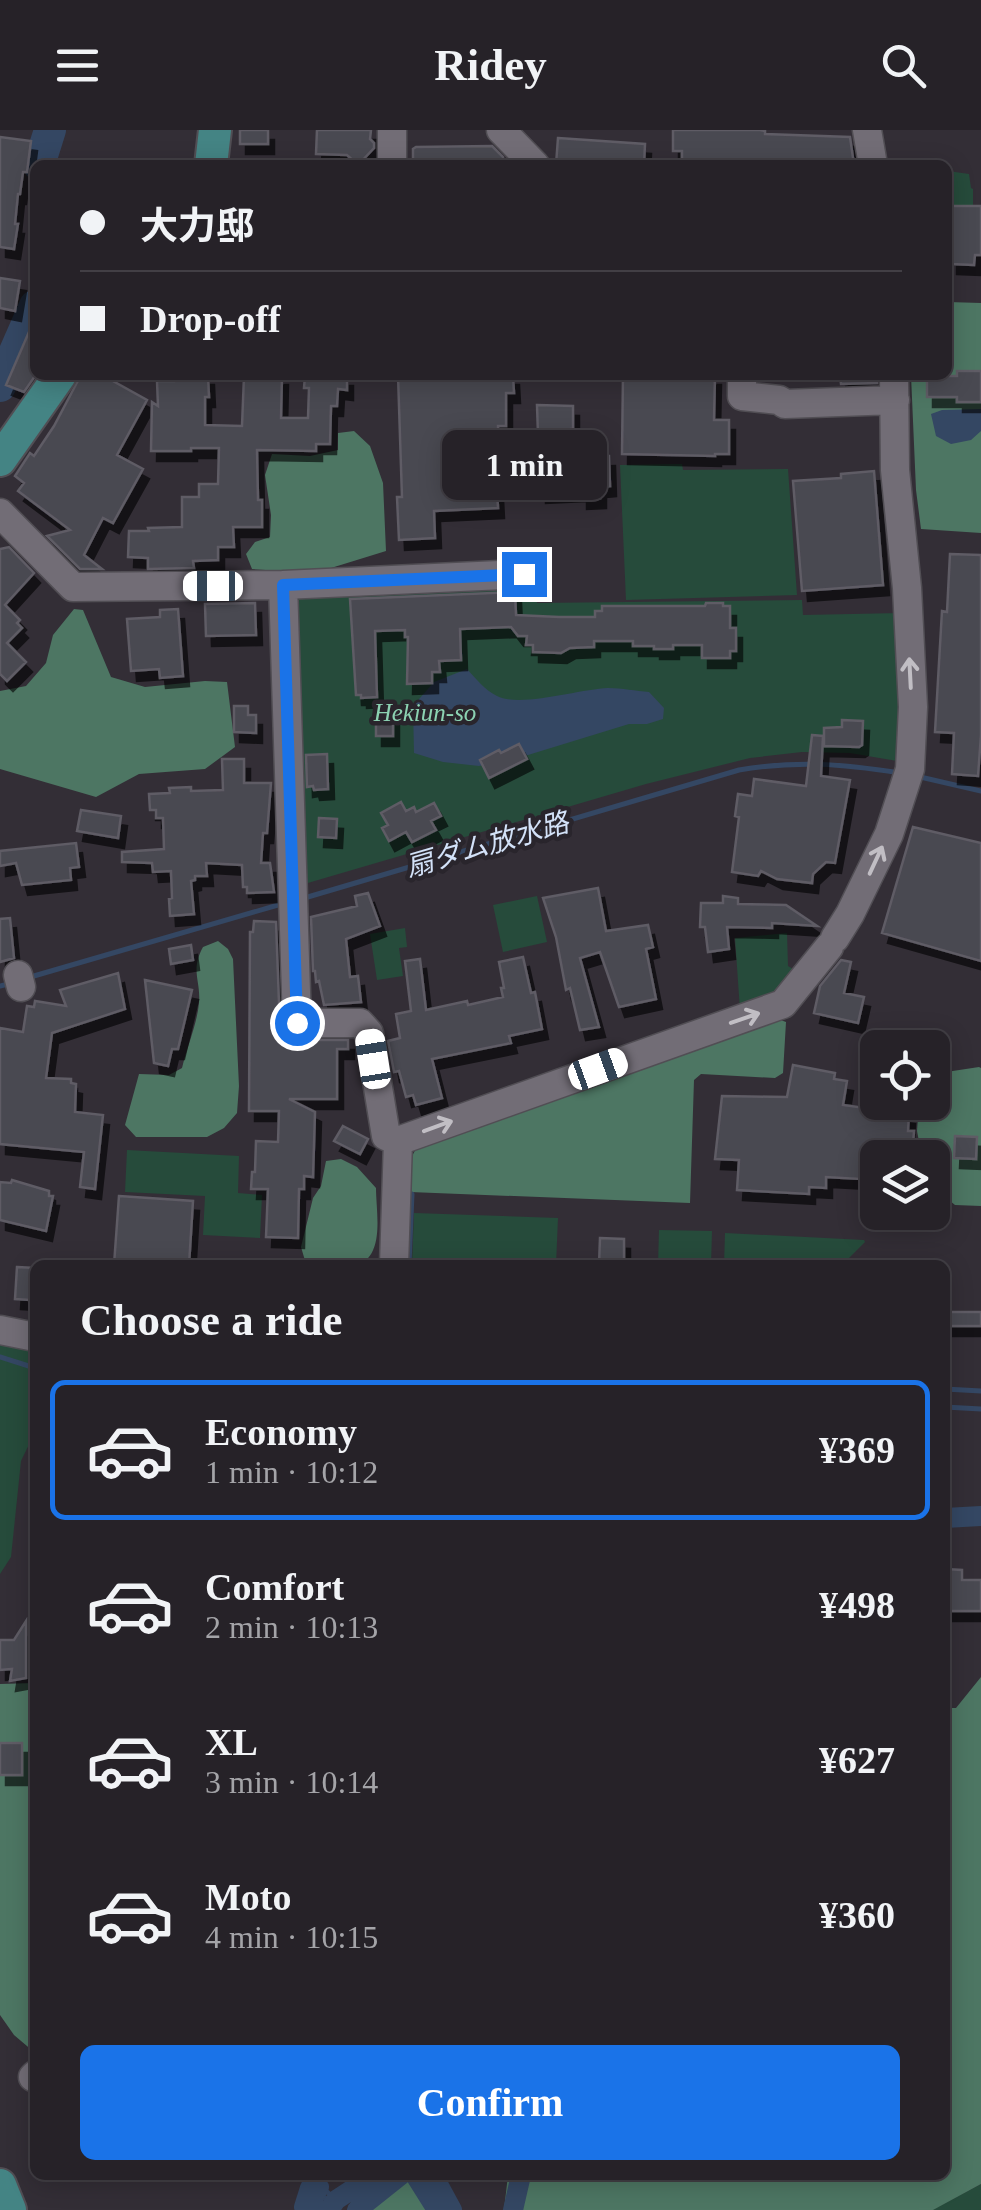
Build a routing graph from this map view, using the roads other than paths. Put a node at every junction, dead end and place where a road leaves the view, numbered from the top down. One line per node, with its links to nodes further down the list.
1 (215, 130): 5 (main road)
2 (392, 130): 6 (street)
3 (501, 130): 7 (street)
4 (868, 130): 8 (street)
5 (212, 160)
6 (392, 160)
7 (530, 160)
8 (872, 160)
9 (56, 380): 12 (main road)
10 (742, 380): 11 (street)
11 (894, 387): 16 (street, one-way to 11)
12 (0, 460)
13 (0, 513): 15 (street)
14 (524, 574): 15 (street)
15 (283, 585): 16 (street)
16 (398, 1141): 17 (street)
17 (394, 1260)
18 (0, 1330): 19 (street)
19 (30, 1336)
20 (0, 2185): 21 (main road)
21 (10, 2210)

